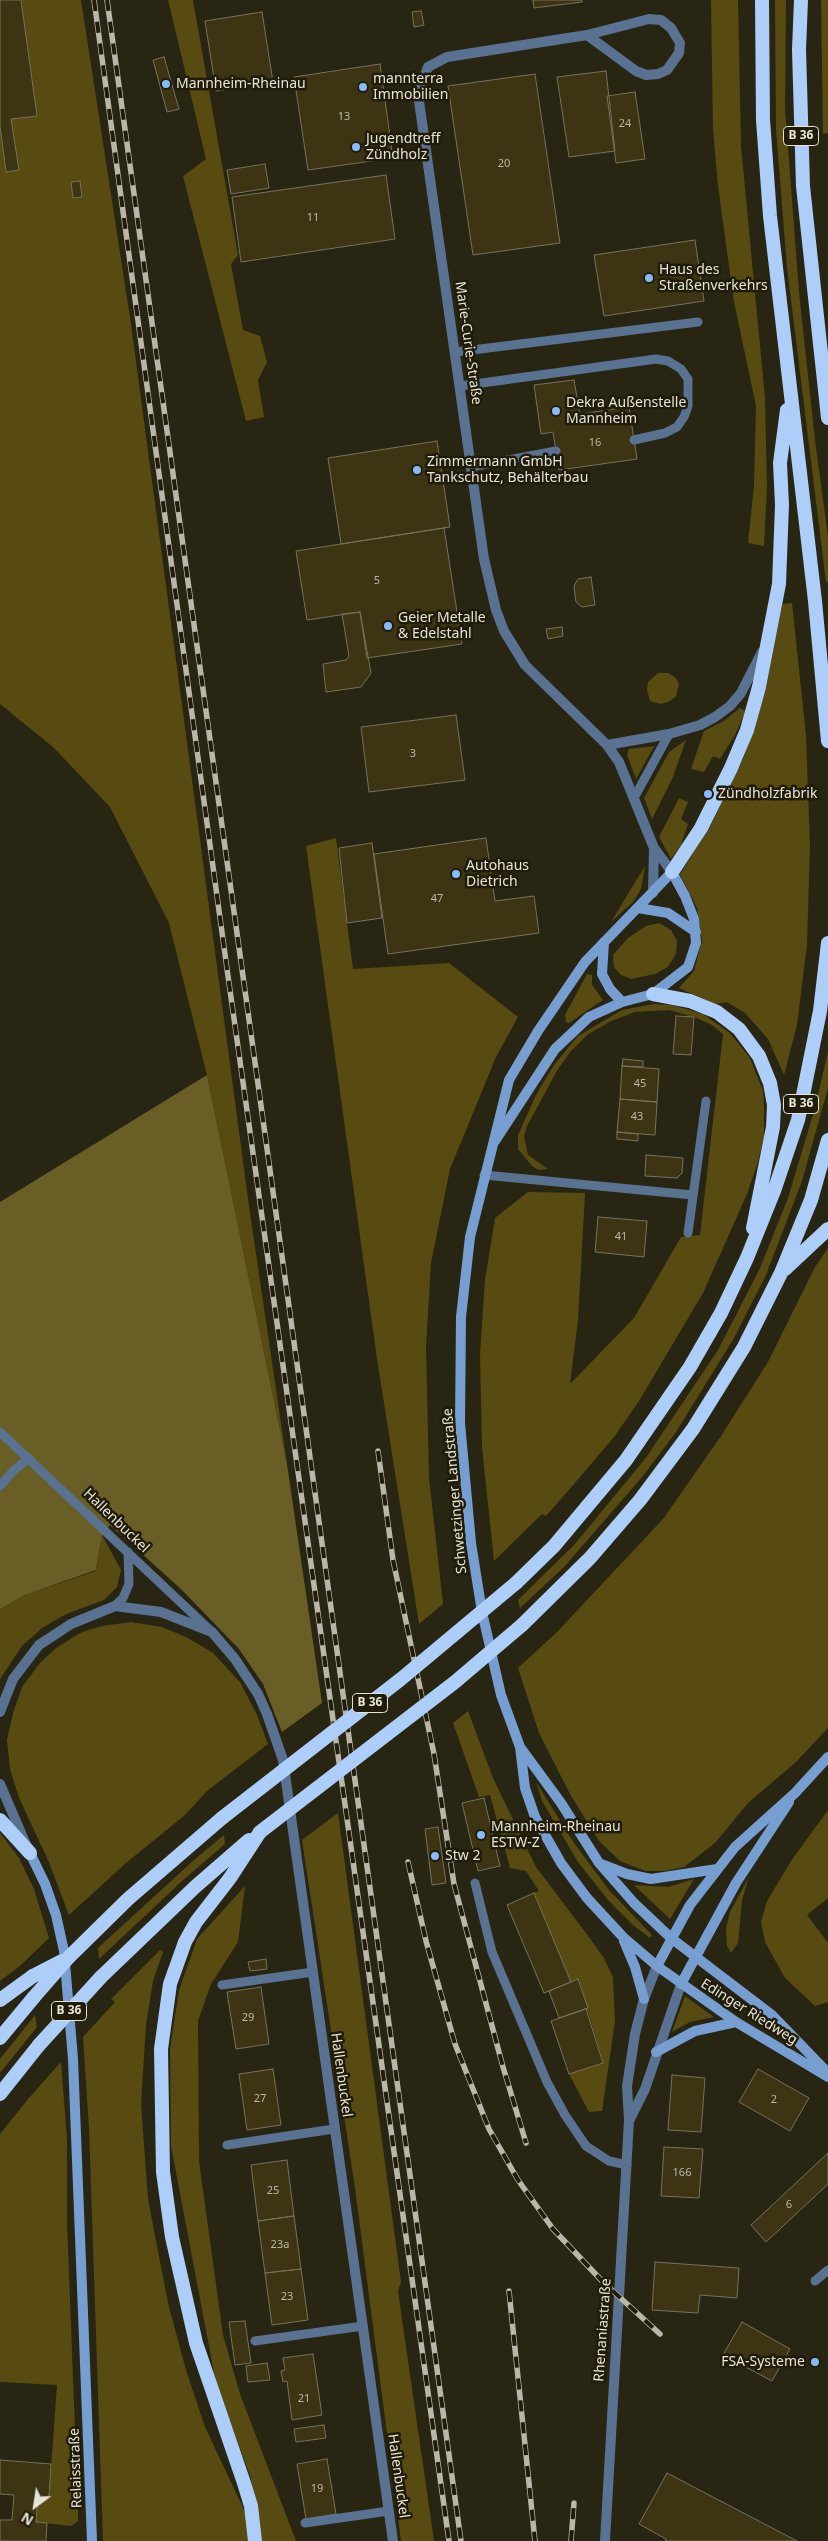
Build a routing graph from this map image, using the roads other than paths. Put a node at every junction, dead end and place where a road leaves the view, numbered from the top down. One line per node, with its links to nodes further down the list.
1 (762, 0): 7 (highway, B 36)
2 (801, 0): 8 (highway, B 36)
3 (586, 35): 3 (street, Marie-Curie-Straße); 5 (street, Marie-Curie-Straße)
4 (698, 322): 5 (lane)
5 (456, 352): 6 (street, Marie-Curie-Straße)
6 (460, 386): 9 (lane); 11 (street, Marie-Curie-Straße)
7 (789, 390): 12 (highway); 14 (highway, B 36)
8 (828, 418)
9 (634, 440)
10 (556, 451): 11 (lane)
11 (472, 467): 15 (street, Marie-Curie-Straße)
12 (771, 636): 13 (street); 18 (highway)
13 (669, 734): 15 (street); 16 (lane)
14 (828, 741)
15 (607, 745): 16 (street, Marie-Curie-Straße)
16 (634, 798): 17 (street, Marie-Curie-Straße)
17 (654, 848): 18 (street, Marie-Curie-Straße); 19 (street, Marie-Curie-Straße)
18 (672, 872): 19 (main road, Schwetzinger Landstraße); 21 (main road)
19 (653, 893): 20 (main road, Schwetzinger Landstraße)
20 (638, 908): 21 (main road); 22 (main road, Schwetzinger Landstraße)
21 (696, 932): 24 (main road)
22 (604, 942): 25 (main road); 28 (main road, Schwetzinger Landstraße)
23 (828, 944): 33 (highway, B 36)
24 (653, 994): 25 (main road, Schwetzinger Landstraße); 33 (highway)
25 (622, 1002): 28 (main road, Schwetzinger Landstraße)
26 (706, 1101): 30 (lane)
27 (828, 1140): 34 (highway, B 36)
28 (495, 1141): 29 (main road, Schwetzinger Landstraße)
29 (484, 1175): 30 (lane); 42 (main road, Schwetzinger Landstraße)
30 (693, 1195): 32 (lane)
31 (828, 1229): 34 (highway)
32 (688, 1234)
33 (747, 1258): 55 (highway, B 36, bridge)
34 (781, 1273): 47 (highway, B 36, bridge)
35 (0, 1432): 36 (lane, Hallenbuckel)
36 (29, 1458): 37 (lane); 38 (lane, Hallenbuckel)
37 (0, 1486)
38 (128, 1552): 39 (lane); 40 (lane, Hallenbuckel)
39 (115, 1606): 40 (street, Hallenbuckel); 41 (street)
40 (212, 1632): 57 (street, Hallenbuckel)
41 (0, 1712)
42 (520, 1746): 49 (main road, Schwetzinger Landstraße); 52 (main road, Schwetzinger Landstraße)
43 (828, 1757): 45 (main road)
44 (0, 1784): 48 (street)
45 (795, 1793): 50 (main road); 54 (main road)
46 (0, 1820): 48 (highway)
47 (260, 1832): 67 (highway, B 36, bridge); 79 (highway)
48 (30, 1854): 78 (main road, Relaisstraße)
49 (600, 1863): 50 (main road); 53 (main road, Schwetzinger Landstraße)
50 (717, 1869): 53 (main road)
51 (475, 1882): 71 (lane)
52 (623, 1937): 56 (main road, Edinger Riedweg); 60 (main road)
53 (671, 1938): 54 (main road, Schwetzinger Landstraße); 56 (main road, Rhenaniastraße)
54 (695, 1956): 58 (main road); 65 (main road, Edinger Riedweg)
55 (69, 1958): 61 (highway, bridge); 63 (highway, B 36, bridge)
56 (657, 1966): 58 (main road, Edinger Riedweg); 60 (street, Rhenaniastraße)
57 (313, 1972): 59 (lane); 69 (street, Hallenbuckel)
58 (681, 1984): 62 (main road, Edinger Riedweg); 64 (street, Rhenaniastraße)
59 (222, 1985)
60 (644, 1999): 68 (street, Rhenaniastraße)
61 (0, 2000)
62 (736, 2022): 64 (main road); 66 (main road, Edinger Riedweg)
63 (0, 2038)
64 (656, 2052): 68 (street, Rhenaniastraße)
65 (828, 2073)
66 (828, 2077)
67 (0, 2094)
68 (629, 2120): 71 (street, Rhenaniastraße)
69 (334, 2129): 70 (lane); 74 (street, Hallenbuckel)
70 (227, 2145)
71 (627, 2165): 81 (street, Rhenaniastraße)
72 (828, 2270): 73 (lane)
73 (815, 2281)
74 (362, 2326): 75 (lane); 76 (street, Hallenbuckel)
75 (255, 2341)
76 (390, 2511): 77 (lane); 80 (street, Hallenbuckel)
77 (305, 2523)
78 (92, 2541)
79 (255, 2541)
80 (393, 2541)
81 (605, 2541)

